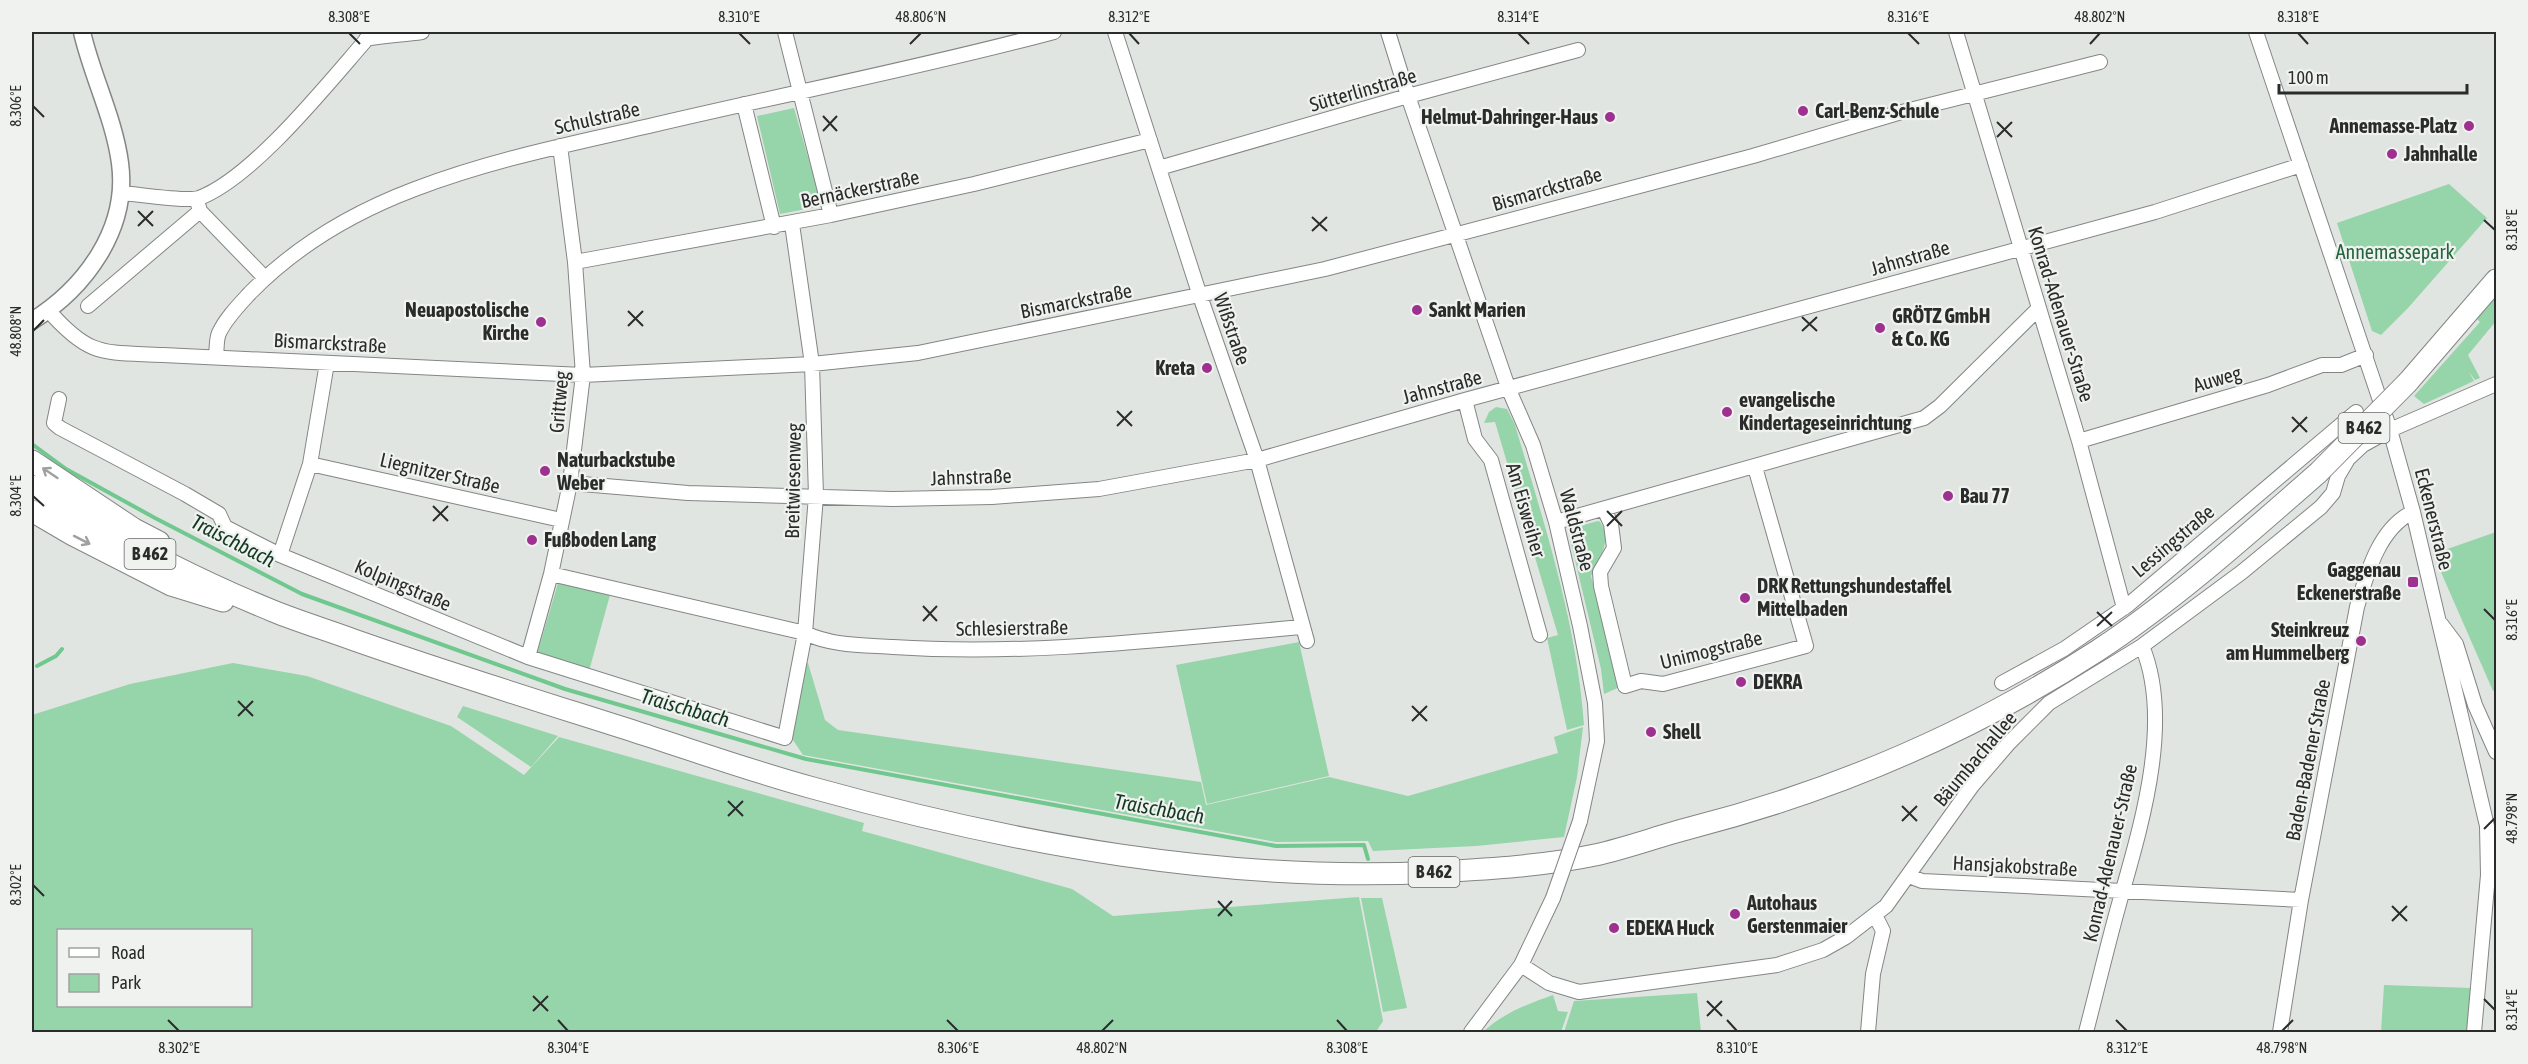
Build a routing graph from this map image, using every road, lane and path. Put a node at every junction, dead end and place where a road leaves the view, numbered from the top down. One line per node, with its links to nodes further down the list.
1 (82, 32): 20 (street)
2 (422, 32): 9 (street)
3 (785, 32): 12 (street)
4 (1054, 32): 12 (street, Schulstraße)
5 (1115, 32): 16 (street, Wißstraße)
6 (1388, 32): 14 (street, Waldstraße)
7 (1956, 32): 13 (street, Konrad-Adenauer-Straße)
8 (2256, 32): 18 (street, Eckenerstraße)
9 (370, 35): 21 (street)
10 (1578, 50): 14 (street, Sütterlinstraße)
11 (2100, 62): 13 (street, Bismarckstraße)
12 (800, 91): 15 (street, Schulstraße); 22 (street)
13 (1975, 92): 25 (street, Bismarckstraße); 26 (street, Konrad-Adenauer-Straße)
14 (1408, 96): 19 (street, Sütterlinstraße); 25 (street, Waldstraße)
15 (744, 104): 17 (street, Schulstraße); 24 (street)
16 (1150, 140): 19 (street, Wißstraße); 22 (street, Bernäckerstraße)
17 (560, 146): 27 (street, Grittweg); 28 (street, Schulstraße)
18 (2301, 165): 26 (street, Jahnstraße); 34 (street, Eckenerstraße)
19 (1160, 168): 30 (street, Wißstraße)
20 (121, 193): 21 (street); 33 (street)
21 (198, 205): 28 (street); 31 (street)
22 (831, 215): 23 (street, Bernäckerstraße)
23 (792, 224): 24 (street, Bernäckerstraße); 37 (street, Breitwiesenweg)
24 (774, 227): 27 (street, Bernäckerstraße)
25 (1457, 235): 30 (street, Bismarckstraße); 40 (street, Waldstraße)
26 (2021, 247): 32 (street, Konrad-Adenauer-Straße); 40 (street, Jahnstraße)
27 (575, 262): 38 (street, Grittweg)
28 (265, 278): 35 (street, Schulstraße)
29 (2496, 280): 61 (main road, B 462, bridge)
30 (1200, 296): 37 (street, Bismarckstraße); 46 (street, Wißstraße)
31 (88, 306)
32 (2038, 309): 45 (street, Konrad-Adenauer-Straße); 49 (street)
33 (37, 318): 35 (street, Bismarckstraße)
34 (2366, 355): 44 (street, Eckenerstraße); 45 (street, Auweg)
35 (216, 356): 36 (street, Bismarckstraße)
36 (327, 363): 38 (street, Bismarckstraße); 48 (street)
37 (812, 364): 38 (street, Bismarckstraße); 52 (street, Breitwiesenweg)
38 (583, 375): 50 (street, Grittweg)
39 (2496, 384): 44 (street)
40 (1509, 390): 42 (street, Jahnstraße); 57 (street, Waldstraße)
41 (59, 399): 58 (street, Kolpingstraße)
42 (1465, 400): 46 (street, Jahnstraße); 65 (street, Am Eisweiher)
43 (2356, 412): 60 (street, Lessingstraße)
44 (2390, 430): 55 (street, Eckenerstraße); 67 (street)
45 (2079, 441): 60 (street, Konrad-Adenauer-Straße)
46 (1257, 460): 52 (street, Jahnstraße); 63 (street, Wißstraße)
47 (32, 461): 61 (main road, one-way to 47)
48 (310, 464): 56 (street, Liegnitzer Straße); 58 (street)
49 (1755, 467): 53 (street); 53 (street, Unimogstraße)
50 (570, 483): 52 (street, Jahnstraße); 56 (street, Grittweg)
51 (32, 486): 61 (main road, B 462)
52 (816, 496): 64 (street, Breitwiesenweg)
53 (1604, 509): 57 (street)
54 (32, 511): 61 (main road, one-way to 61)
55 (2413, 512): 62 (street, Eckenerstraße); 74 (street, Baden-Badener Straße)
56 (561, 520): 59 (street, Grittweg)
57 (1556, 522): 76 (street, Waldstraße, bridge)
58 (280, 555): 68 (street, Kolpingstraße)
59 (552, 574): 64 (street, Schlesierstraße); 68 (street, Grittweg)
60 (2124, 608): 69 (street, Lessingstraße)
61 (275, 612)
62 (2438, 620): 71 (street); 81 (street, Eckenerstraße)
63 (1302, 627): 64 (street, Schlesierstraße); 66 (street, Wißstraße)
64 (805, 633): 70 (street, Breitwiesenweg)
65 (1540, 635)
66 (1307, 641)
67 (2142, 646): 72 (street, Bäumbachallee); 73 (street, Konrad-Adenauer-Straße)
68 (528, 657): 70 (street, Kolpingstraße)
69 (2002, 683)
70 (785, 738)
71 (2496, 752)
72 (1909, 876): 73 (street, Hansjakobstraße); 75 (street, Bäumbachallee)
73 (2123, 891): 74 (street, Hansjakobstraße); 79 (street, Konrad-Adenauer-Straße)
74 (2301, 900): 80 (street, Baden-Badener Straße)
75 (1875, 915): 76 (street, Bäumbachallee); 78 (street)
76 (1521, 965): 77 (street, Waldstraße)
77 (1471, 1032)
78 (1868, 1032)
79 (2086, 1032)
80 (2280, 1032)
81 (2474, 1032)

